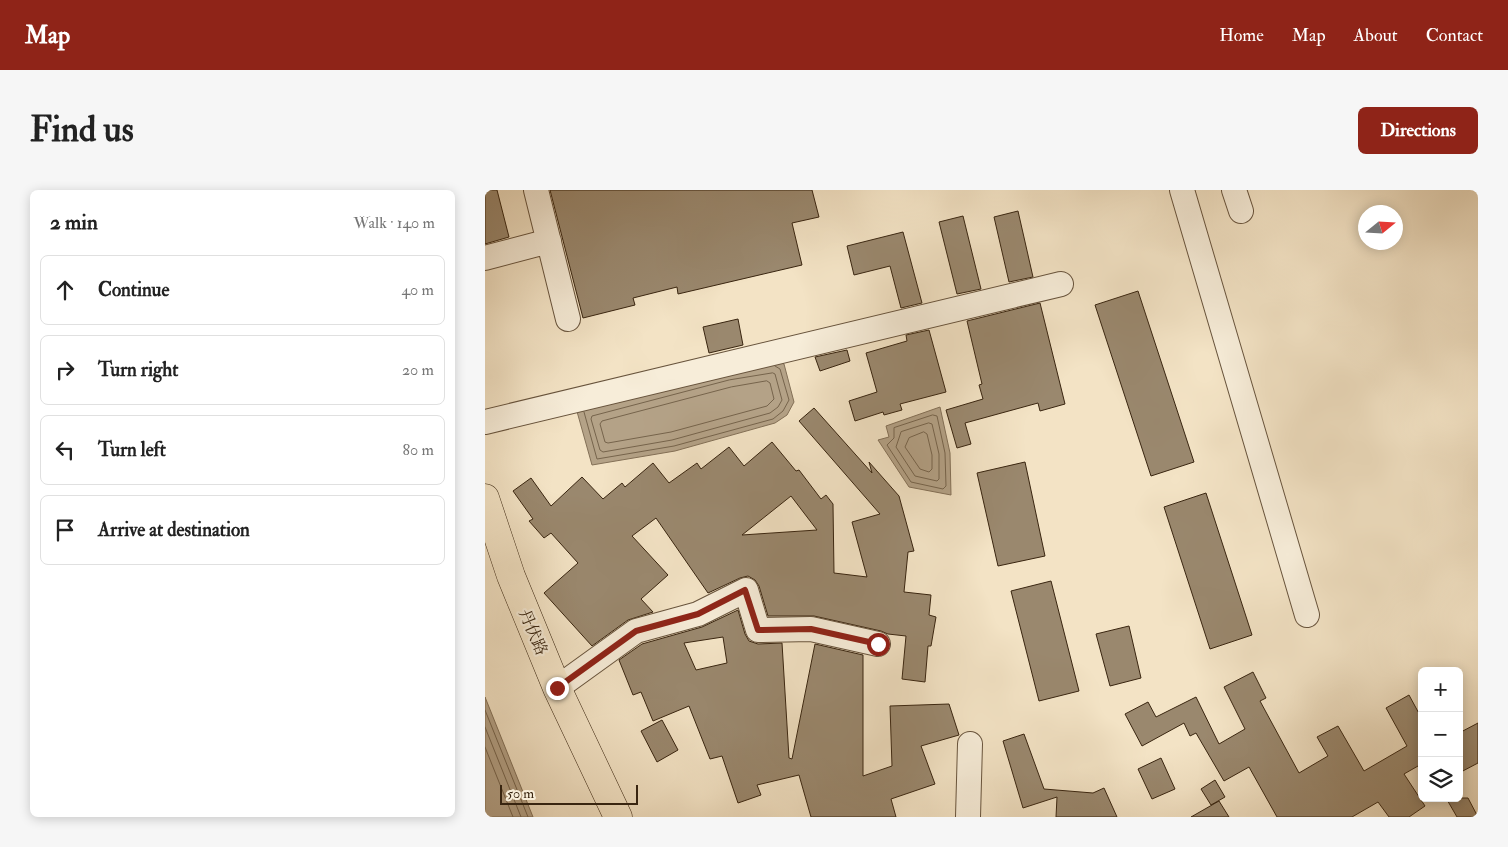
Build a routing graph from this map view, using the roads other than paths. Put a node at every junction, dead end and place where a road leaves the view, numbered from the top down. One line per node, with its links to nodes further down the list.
1 (536, 190): 3 (street)
2 (1182, 190): 9 (street)
3 (549, 241): 4 (street); 6 (street)
4 (485, 258)
5 (1061, 284): 7 (street)
6 (568, 319)
7 (485, 422)
8 (485, 498): 11 (main road, 丹伏路)
9 (1307, 615)
10 (878, 644): 11 (street)
11 (557, 688): 13 (main road, 丹伏路)
12 (970, 744): 14 (street)
13 (618, 817)
14 (967, 817)

